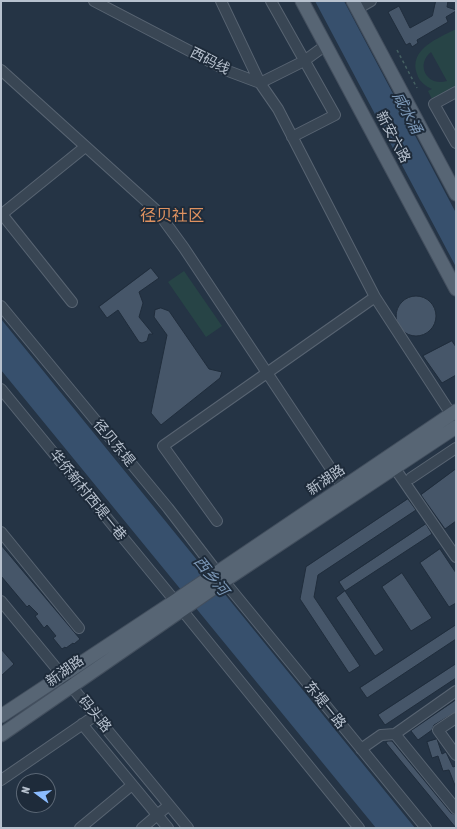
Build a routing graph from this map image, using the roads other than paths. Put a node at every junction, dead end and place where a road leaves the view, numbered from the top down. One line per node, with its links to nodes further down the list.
1 (94, 1): 10 (street, 西码线)
2 (221, 1): 10 (street)
3 (271, 1): 8 (street)
4 (302, 1): 7 (main road, 新安六路)
5 (371, 1): 6 (street)
6 (355, 5): 15 (main road, 新安六路)
7 (326, 45): 8 (street); 17 (main road, 新安六路)
8 (304, 61): 10 (street); 12 (street)
9 (1, 70): 14 (street)
10 (260, 83): 12 (street)
11 (456, 92): 13 (street)
12 (292, 136): 18 (street)
13 (456, 143)
14 (85, 147): 16 (street); 21 (street)
15 (456, 194)
16 (2, 213): 19 (street)
17 (456, 289)
18 (375, 297): 21 (street); 23 (street)
19 (72, 302)
20 (1, 306): 32 (street, 径贝东堤)
21 (267, 372): 28 (street); 29 (street)
22 (1, 389): 34 (street, 华侨新村西堤一巷)
23 (454, 413): 28 (main road, 新湖路)
24 (456, 427): 26 (main road, 新湖路)
25 (456, 448): 27 (street)
26 (394, 467): 28 (main road, 新湖路); 31 (street)
27 (411, 478)
28 (346, 492): 32 (main road, 新湖路)
29 (217, 521)
30 (2, 535): 35 (street)
31 (456, 557)
32 (219, 578): 34 (main road, 新湖路); 45 (street, 东堤一路)
33 (1, 601): 36 (street, 码头路)
34 (181, 604): 36 (main road, 新湖路); 37 (main road, 新湖路); 56 (street, 华侨新村西堤一巷)
35 (79, 628)
36 (62, 674): 37 (street, 码头路); 40 (main road, 新湖路)
37 (72, 686): 39 (street, 码头路); 44 (main road, 新湖路)
38 (456, 691): 43 (street)
39 (96, 715): 42 (street); 49 (street, 码头路)
40 (1, 716)
41 (456, 718): 46 (street)
42 (82, 724): 47 (street); 48 (street)
43 (395, 734): 45 (street); 50 (street)
44 (1, 735)
45 (361, 749): 57 (street, 东堤一路)
46 (456, 755)
47 (1, 780)
48 (132, 785): 51 (street); 52 (street)
49 (169, 805): 51 (street); 55 (street, 码头路)
50 (456, 808)
51 (157, 815): 53 (street); 54 (street)
52 (80, 828)
53 (142, 828)
54 (168, 828)
55 (188, 828)
56 (359, 828)
57 (426, 828)

